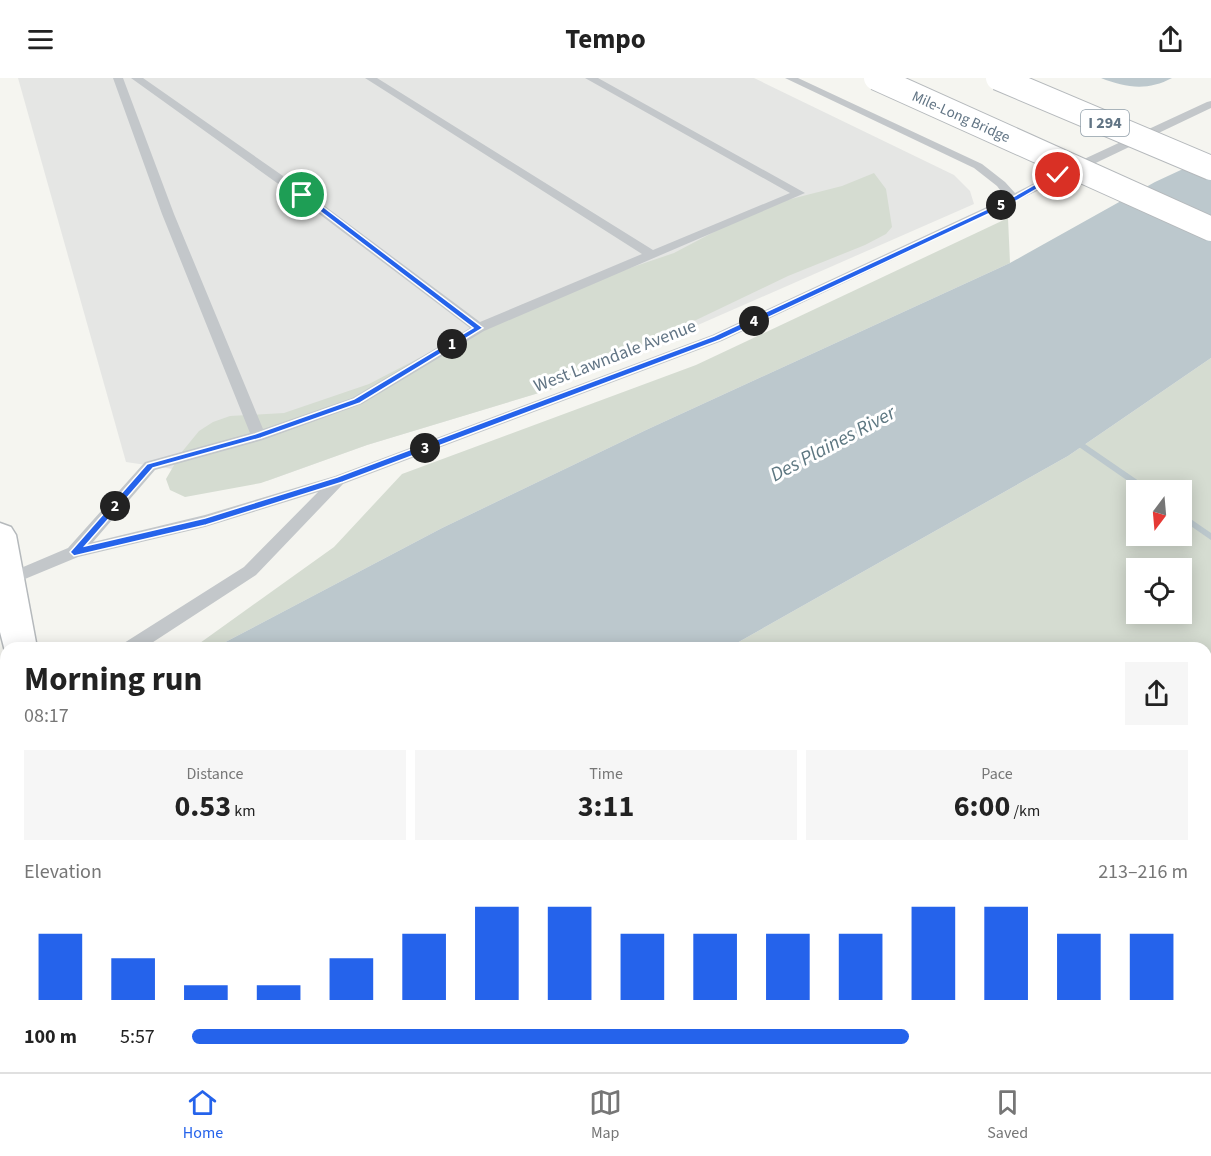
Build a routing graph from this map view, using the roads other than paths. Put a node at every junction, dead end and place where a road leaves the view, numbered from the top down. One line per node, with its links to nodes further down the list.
1 (118, 78): 14 (lane)
2 (136, 78): 13 (lane)
3 (370, 78): 12 (lane)
4 (590, 78): 12 (lane)
5 (790, 78): 10 (lane)
6 (876, 78): 11 (highway, Mile-Long Bridge, bridge)
7 (998, 78): 9 (highway, I 294, bridge)
8 (1211, 104): 10 (lane, West Lawndale Avenue)
9 (1211, 168)
10 (1013, 199): 15 (lane, West Lawndale Avenue)
11 (1211, 229)
12 (652, 255): 13 (lane)
13 (479, 328): 14 (lane)
14 (258, 436): 17 (lane)
15 (340, 480): 17 (lane, West Lawndale Avenue); 20 (lane)
16 (0, 535): 18 (highway)
17 (74, 552): 18 (lane, West Lawndale Avenue)
18 (8, 580): 19 (highway)
19 (19, 642)
20 (139, 642)

